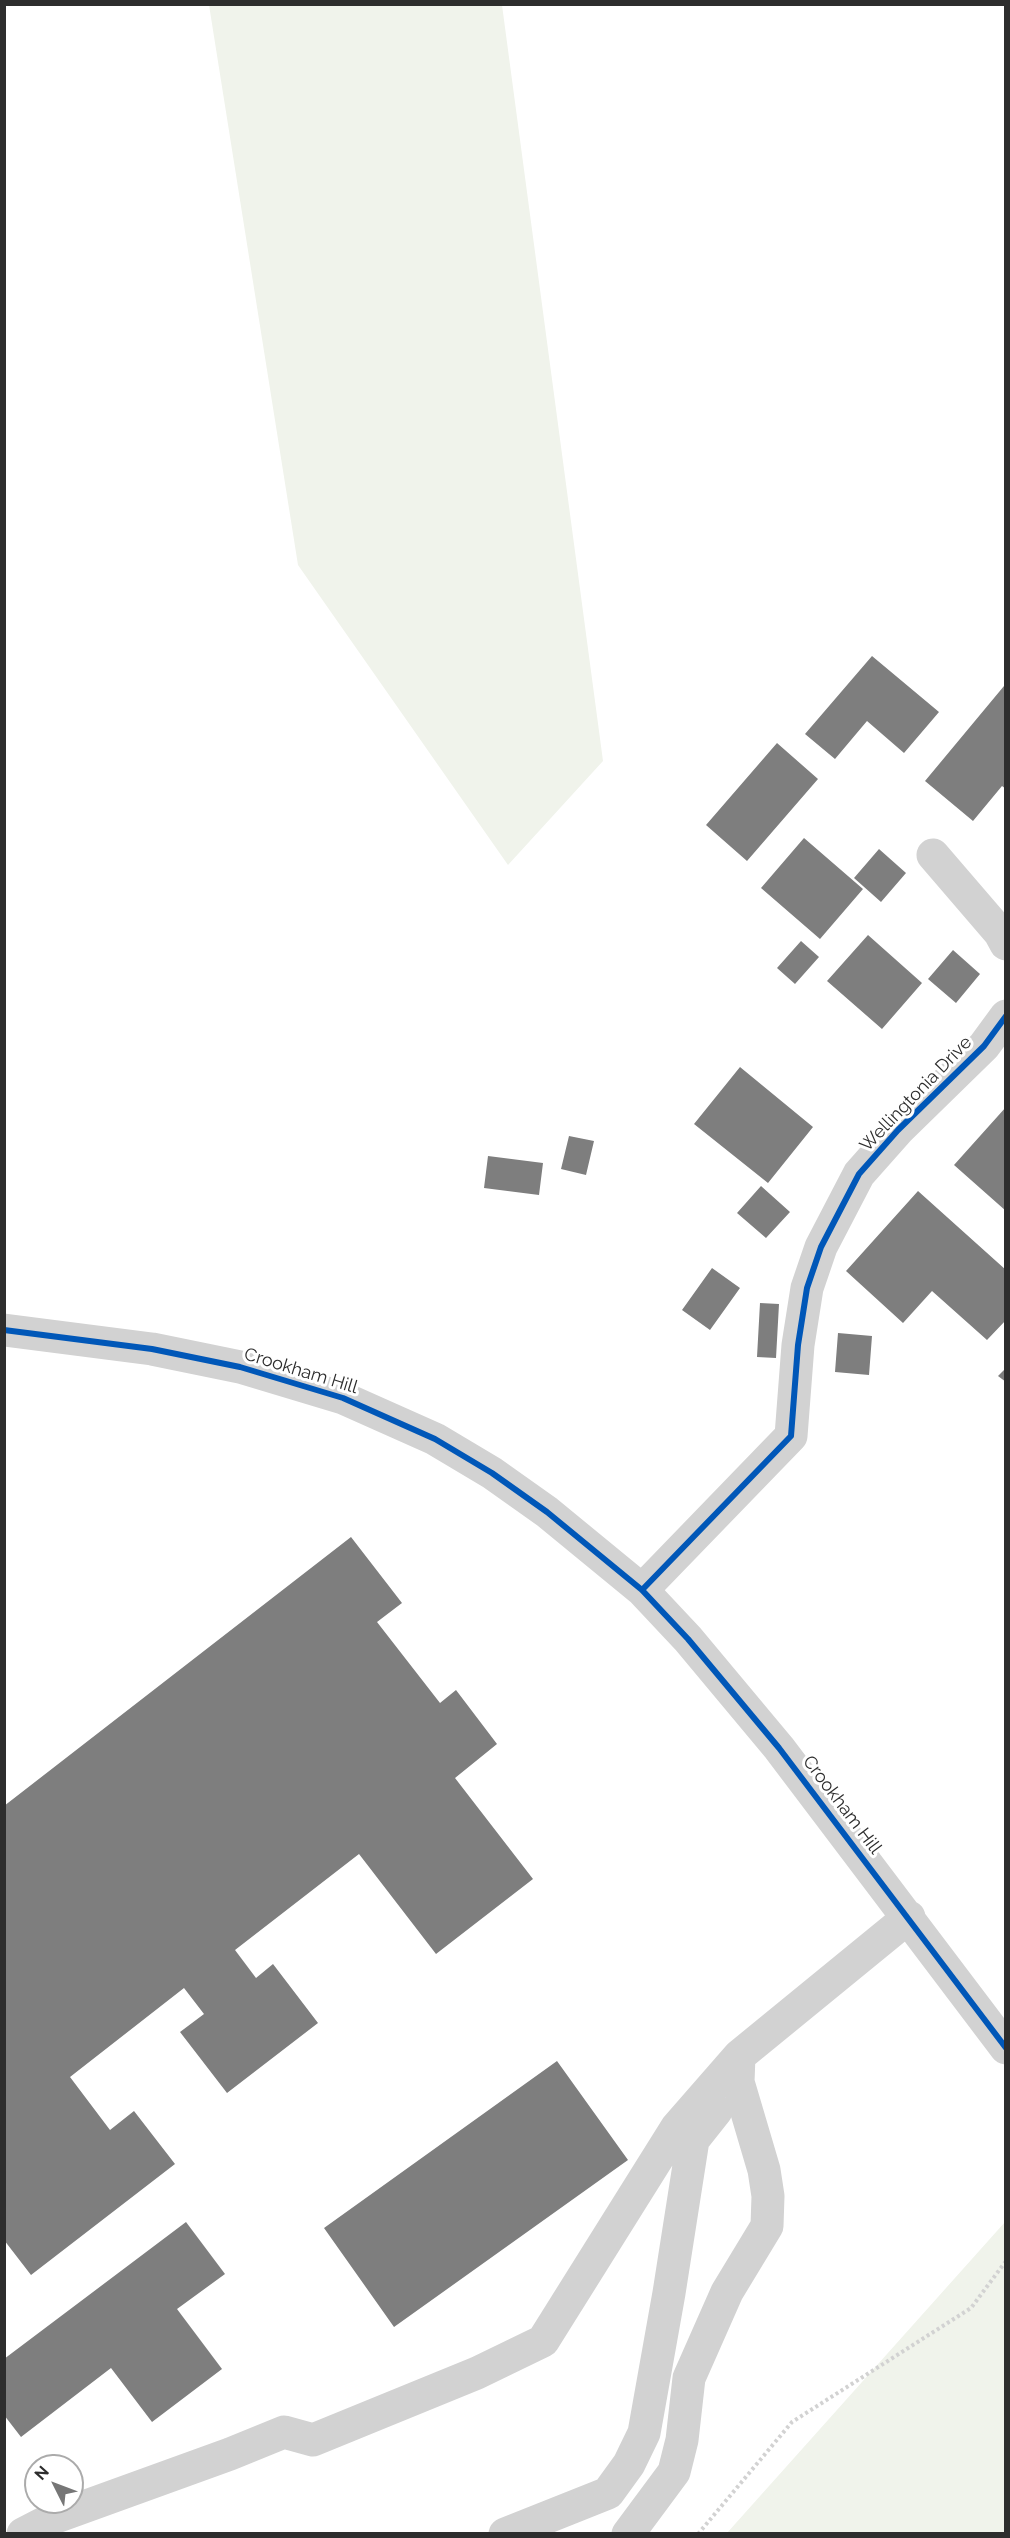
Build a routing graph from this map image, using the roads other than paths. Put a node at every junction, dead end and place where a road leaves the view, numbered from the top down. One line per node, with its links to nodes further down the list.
1 (933, 855): 2 (street)
2 (1005, 944)
3 (1005, 1016): 5 (street, Wellingtonia Drive)
4 (4, 1330): 5 (street, Crookham Hill)
5 (642, 1590): 6 (street, Crookham Hill)
6 (915, 1925): 7 (street, Crookham Hill); 8 (street)
7 (1005, 2048)
8 (739, 2069): 9 (street); 10 (street); 11 (street)
9 (24, 2534)
10 (505, 2534)
11 (628, 2534)

